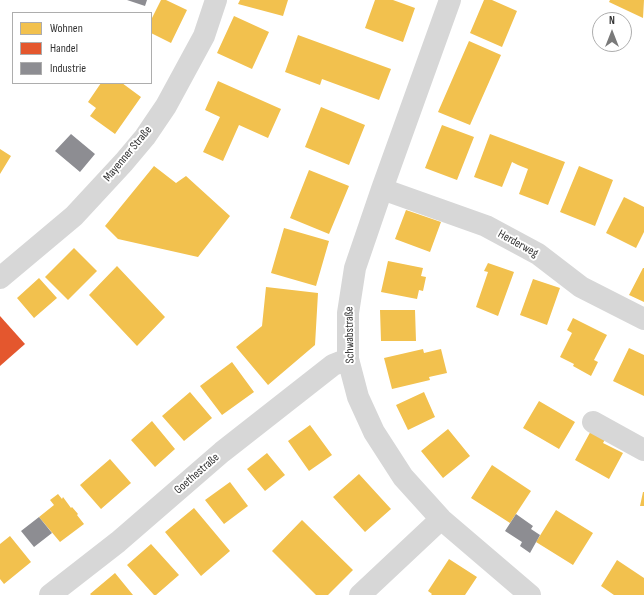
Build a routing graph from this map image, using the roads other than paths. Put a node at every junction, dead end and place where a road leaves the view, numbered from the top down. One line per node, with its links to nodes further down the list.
1 (216, 0): 4 (street, Mayenner Straße)
2 (450, 0): 3 (street, Schwabstraße)
3 (382, 189): 5 (street, Herderweg); 6 (street, Schwabstraße)
4 (0, 278)
5 (644, 319)
6 (348, 359): 9 (street, Schwabstraße); 10 (street, Goethestraße)
7 (593, 422): 8 (street)
8 (644, 450)
9 (441, 519): 11 (street); 12 (street, Schwabstraße)
10 (50, 595)
11 (360, 595)
12 (530, 595)

